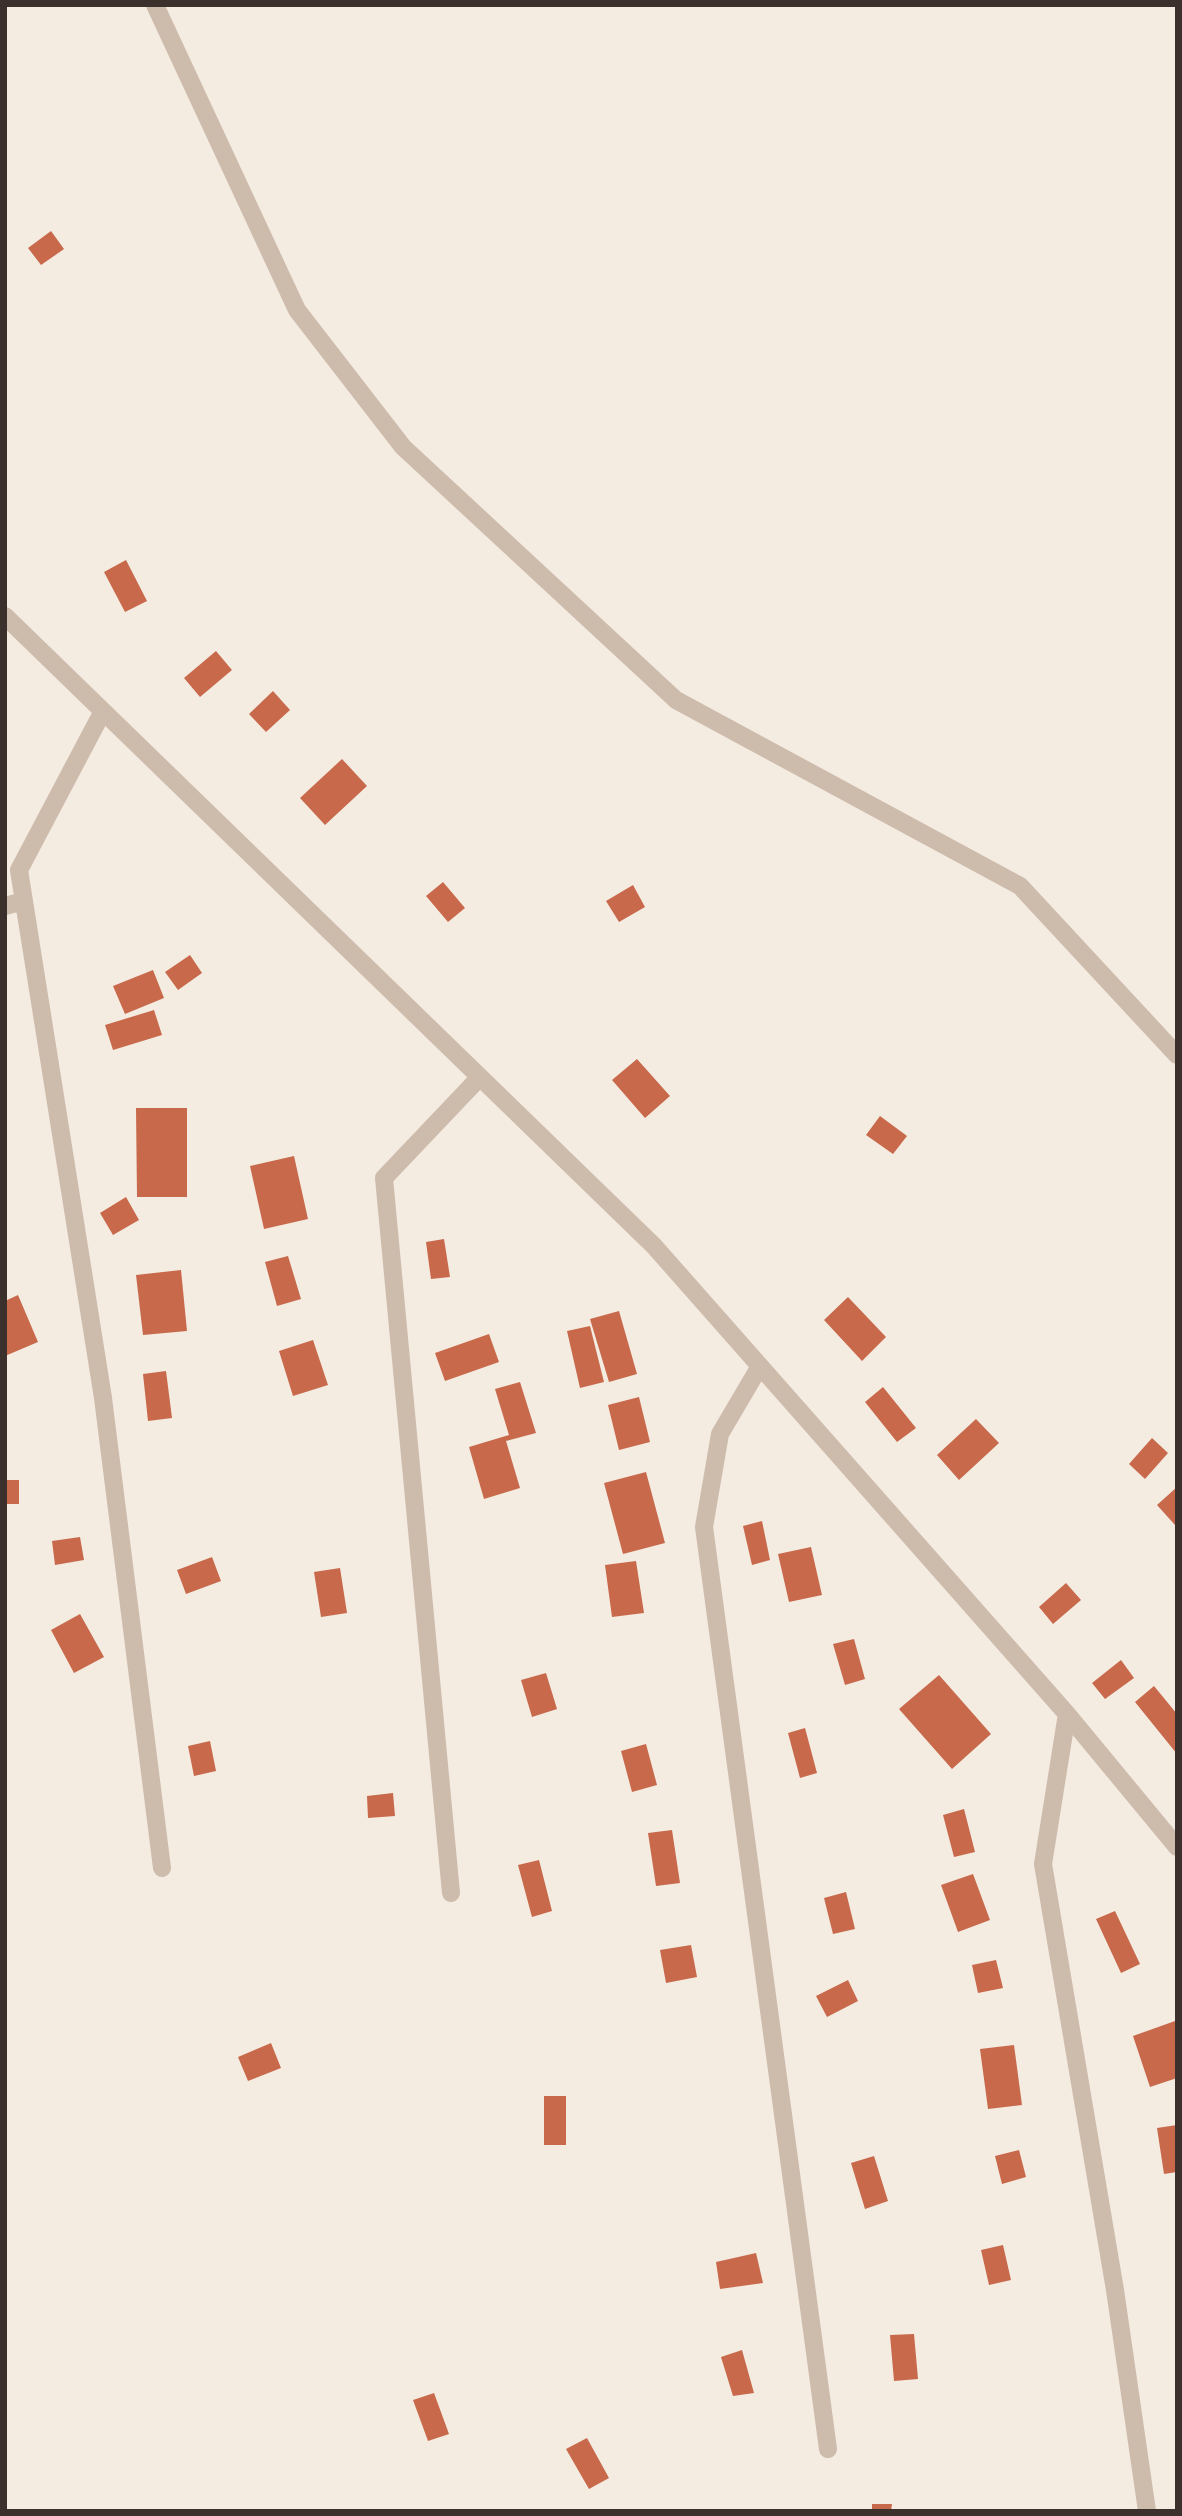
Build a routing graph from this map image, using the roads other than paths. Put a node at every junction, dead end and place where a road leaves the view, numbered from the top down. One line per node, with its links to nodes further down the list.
1 (155, 5): 6 (street)
2 (5, 616): 3 (street)
3 (103, 711): 4 (street); 7 (street)
4 (24, 901): 5 (street); 11 (street)
5 (5, 906)
6 (1177, 1055)
7 (480, 1077): 8 (street); 12 (street)
8 (760, 1366): 9 (street); 13 (street)
9 (1067, 1714): 10 (street); 14 (street)
10 (1177, 1847)
11 (162, 1868)
12 (450, 1893)
13 (828, 2449)
14 (1147, 2511)

